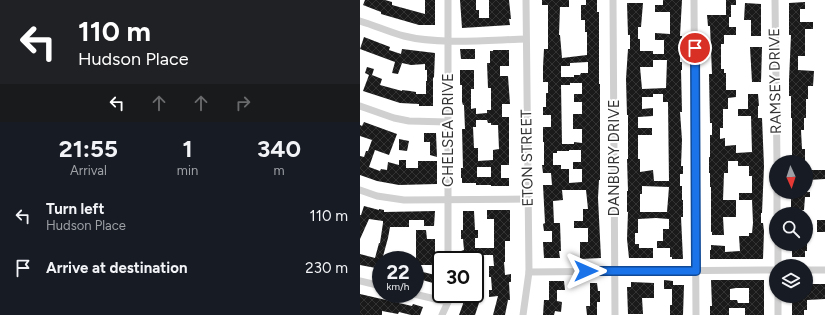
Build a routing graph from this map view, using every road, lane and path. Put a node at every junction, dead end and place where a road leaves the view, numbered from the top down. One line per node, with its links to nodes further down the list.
1 (448, 0): 8 (street, CHELSEA DRIVE)
2 (526, 0): 7 (street, ETON STREET)
3 (613, 0): 19 (street, DANBURY DRIVE)
4 (694, 0): 20 (street)
5 (775, 0): 11 (street, RAMSEY DRIVE)
6 (360, 20): 8 (street)
7 (526, 39): 8 (street); 14 (street, ETON STREET)
8 (448, 40): 10 (street, CHELSEA DRIVE)
9 (360, 106): 10 (street)
10 (448, 122): 13 (street, CHELSEA DRIVE)
11 (776, 155)
12 (360, 190): 13 (street)
13 (448, 199): 14 (street); 15 (street, CHELSEA DRIVE)
14 (528, 199): 21 (street, ETON STREET)
15 (448, 251)
16 (769, 270): 20 (street)
17 (813, 270): 18 (street)
18 (825, 270)
19 (614, 271): 20 (street); 21 (street); 28 (street, DANBURY DRIVE)
20 (696, 271): 29 (street)
21 (529, 272): 27 (street, ETON STREET)
22 (360, 281): 23 (street)
23 (372, 284)
24 (448, 303): 26 (street)
25 (778, 303): 30 (street)
26 (442, 315)
27 (524, 315)
28 (615, 315)
29 (696, 315)
30 (778, 315)

